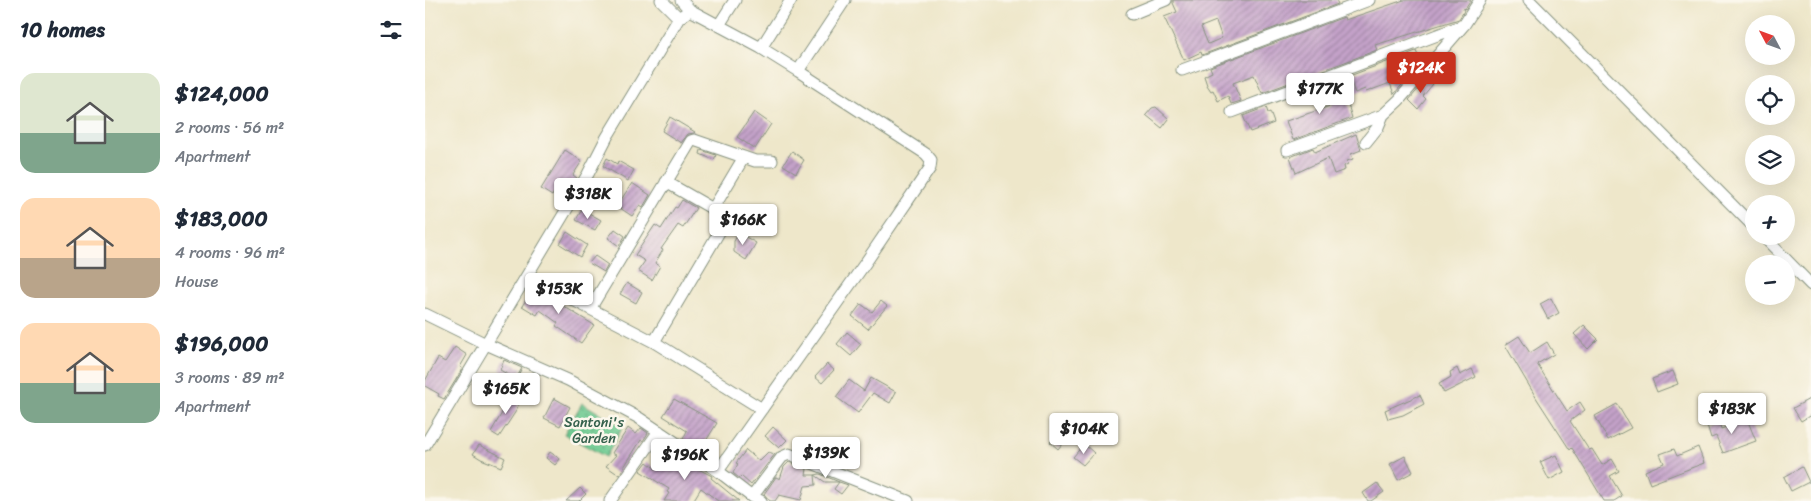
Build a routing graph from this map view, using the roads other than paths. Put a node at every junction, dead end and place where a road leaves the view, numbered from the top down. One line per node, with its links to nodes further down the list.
1 (661, 0): 12 (street)
2 (681, 0): 10 (street)
3 (735, 0): 14 (street)
4 (791, 0): 15 (street)
5 (845, 0): 16 (street)
6 (1165, 0): 11 (street)
7 (1369, 0): 17 (street)
8 (1480, 0): 13 (street)
9 (1529, 0): 27 (street)
10 (690, 10): 12 (street); 14 (street)
11 (1132, 14)
12 (679, 18): 30 (street)
13 (1464, 25): 18 (street); 19 (street)
14 (719, 26): 15 (street)
15 (761, 48): 16 (street)
16 (798, 70): 36 (street)
17 (1182, 70)
18 (1232, 112)
19 (1383, 114): 20 (street); 21 (street)
20 (1366, 142)
21 (1287, 150)
22 (743, 157): 23 (street); 24 (street); 25 (street)
23 (772, 160)
24 (666, 182): 25 (street); 32 (street)
25 (713, 209): 26 (street)
26 (728, 217): 28 (street); 34 (street)
27 (1745, 218)
28 (746, 228)
29 (1772, 245): 31 (street)
30 (527, 276): 32 (street); 35 (street)
31 (1811, 285)
32 (590, 309): 34 (street)
33 (425, 314): 35 (street)
34 (654, 342): 36 (street)
35 (486, 344): 37 (street); 38 (street)
36 (762, 409): 39 (street)
37 (659, 431): 39 (street); 41 (street)
38 (425, 445)
39 (718, 471): 40 (street)
40 (757, 499): 42 (street)
41 (610, 501)
42 (909, 501)

